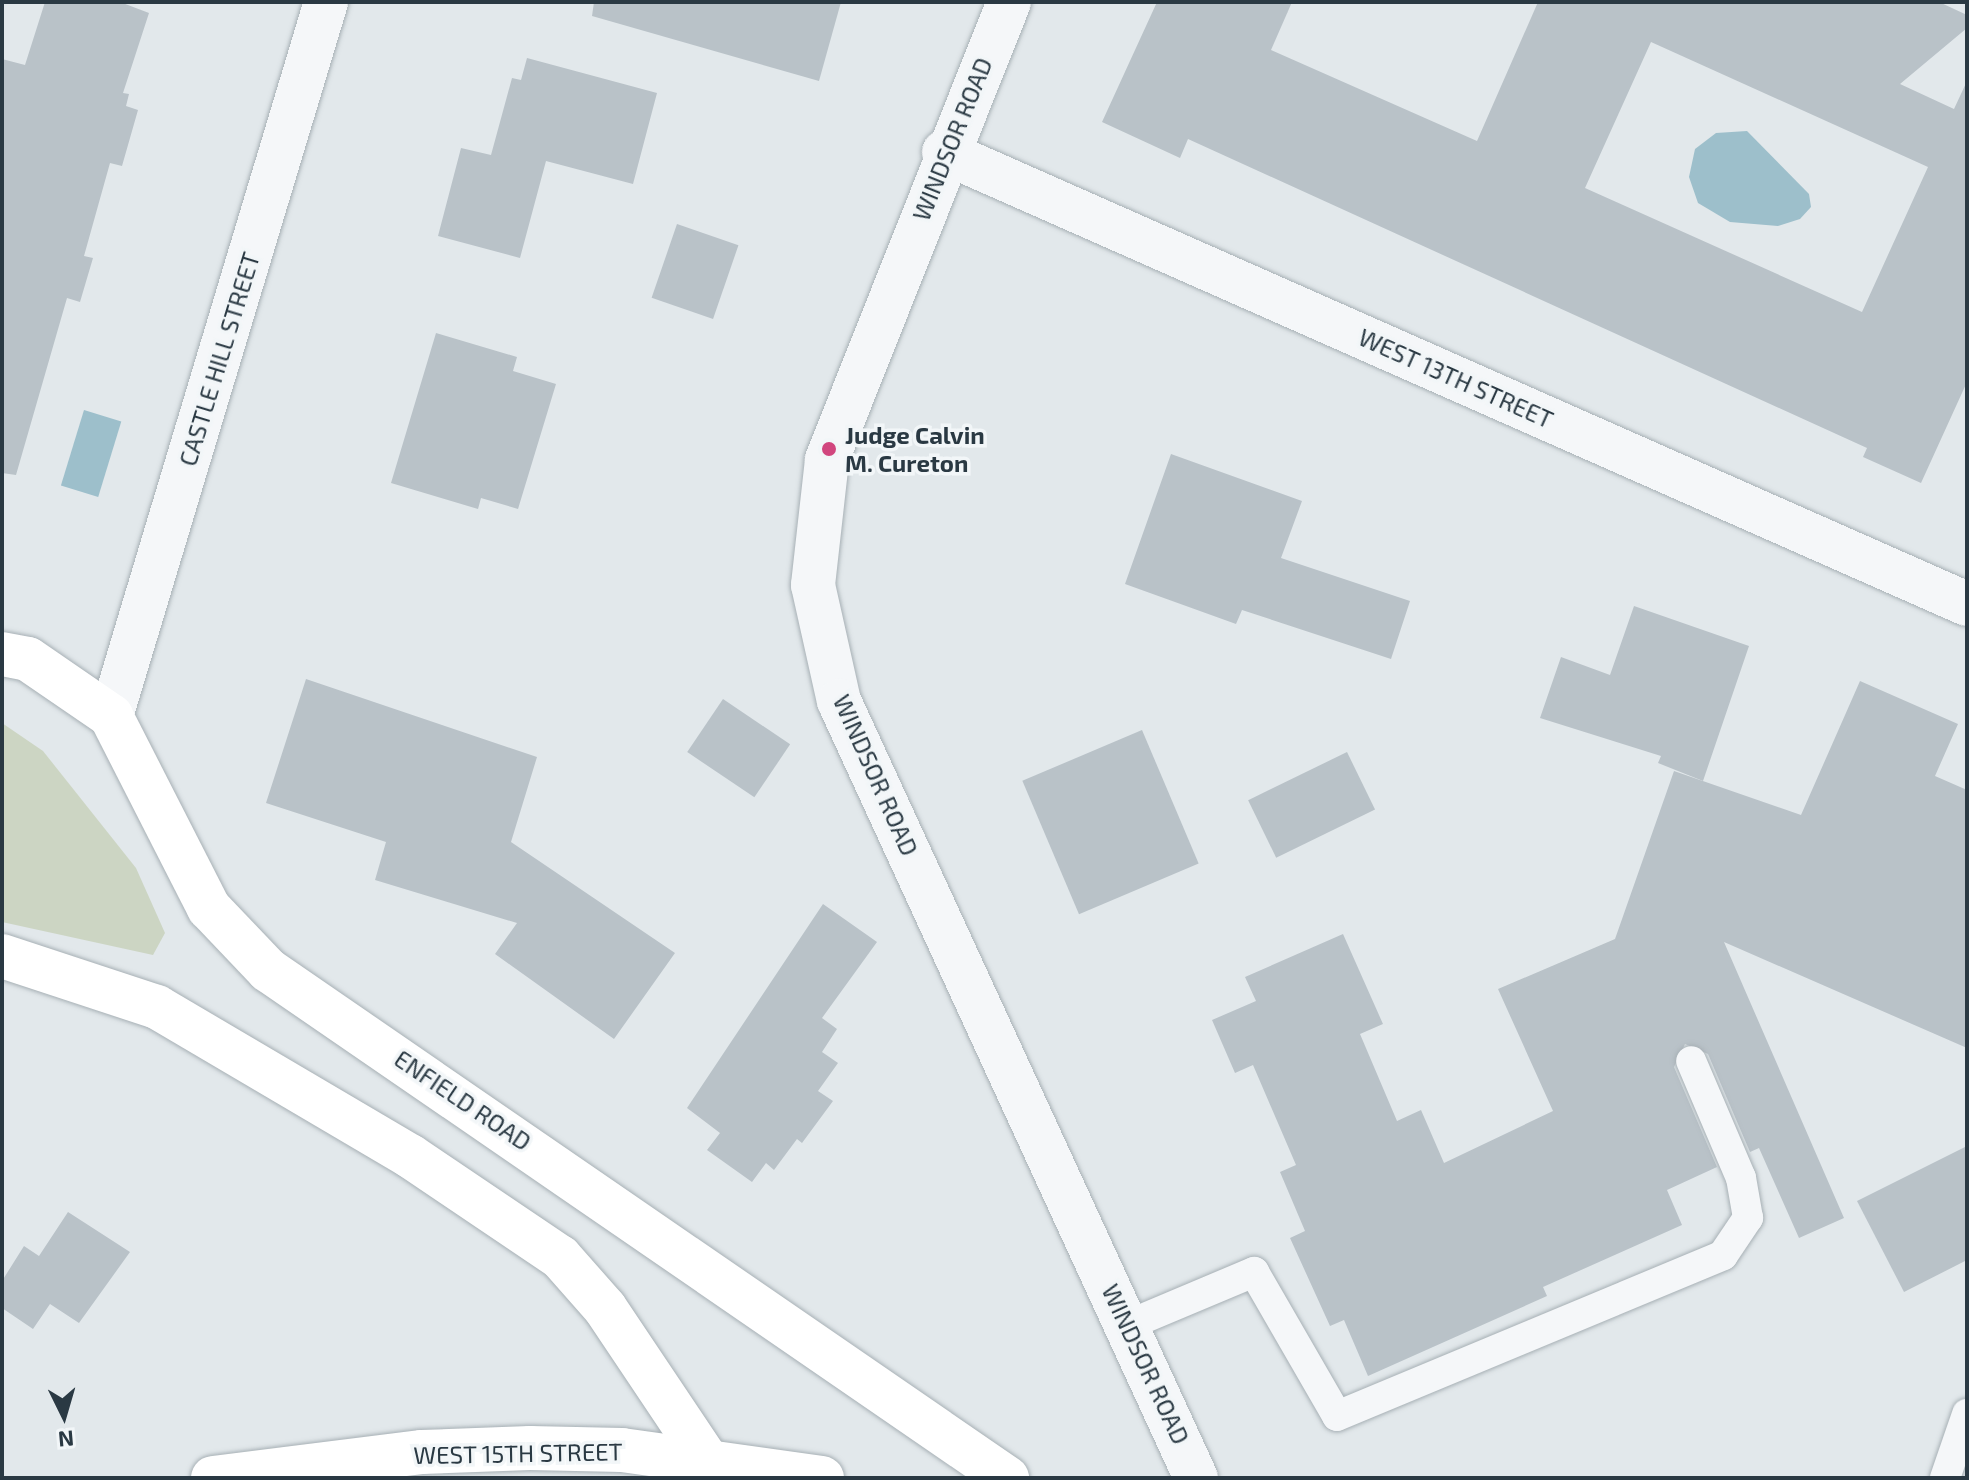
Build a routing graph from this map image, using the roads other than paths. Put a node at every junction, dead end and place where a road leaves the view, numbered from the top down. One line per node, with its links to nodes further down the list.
1 (326, 2): 6 (street, CASTLE HILL STREET)
2 (1009, 2): 3 (street, WINDSOR ROAD)
3 (944, 152): 4 (street, WEST 13TH STREET); 9 (street, WINDSOR ROAD)
4 (1967, 604)
5 (2, 654): 6 (main road, ENFIELD ROAD)
6 (111, 716): 14 (main road, ENFIELD ROAD)
7 (2, 956): 11 (main road)
8 (1691, 1061): 9 (lane)
9 (1128, 1325): 15 (street, WINDSOR ROAD)
10 (1967, 1414): 16 (lane)
11 (713, 1469): 12 (main road, WEST 15TH STREET); 13 (main road, WEST 15TH STREET)
12 (213, 1478)
13 (822, 1478)
14 (1007, 1478)
15 (1196, 1478)
16 (1945, 1478)

